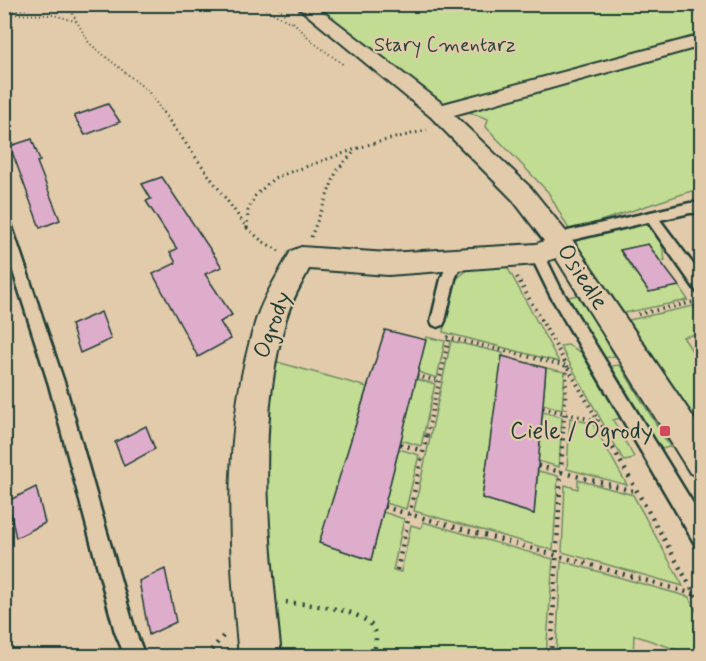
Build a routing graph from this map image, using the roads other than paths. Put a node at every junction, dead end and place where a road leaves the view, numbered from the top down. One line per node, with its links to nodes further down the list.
1 (302, 4): 3 (street, Osiedle)
2 (702, 40): 3 (street)
3 (443, 116): 7 (street, Osiedle)
4 (702, 208): 5 (lane)
5 (651, 217): 7 (lane); 9 (lane)
6 (4, 221): 14 (lane)
7 (549, 250): 8 (street); 11 (street, Osiedle); 13 (lane)
8 (456, 260): 10 (lane); 15 (street, Ogrody)
9 (702, 288)
10 (438, 321)
11 (693, 431): 12 (street, Osiedle)
12 (702, 461)
13 (702, 537)
14 (135, 657)
15 (260, 657)

